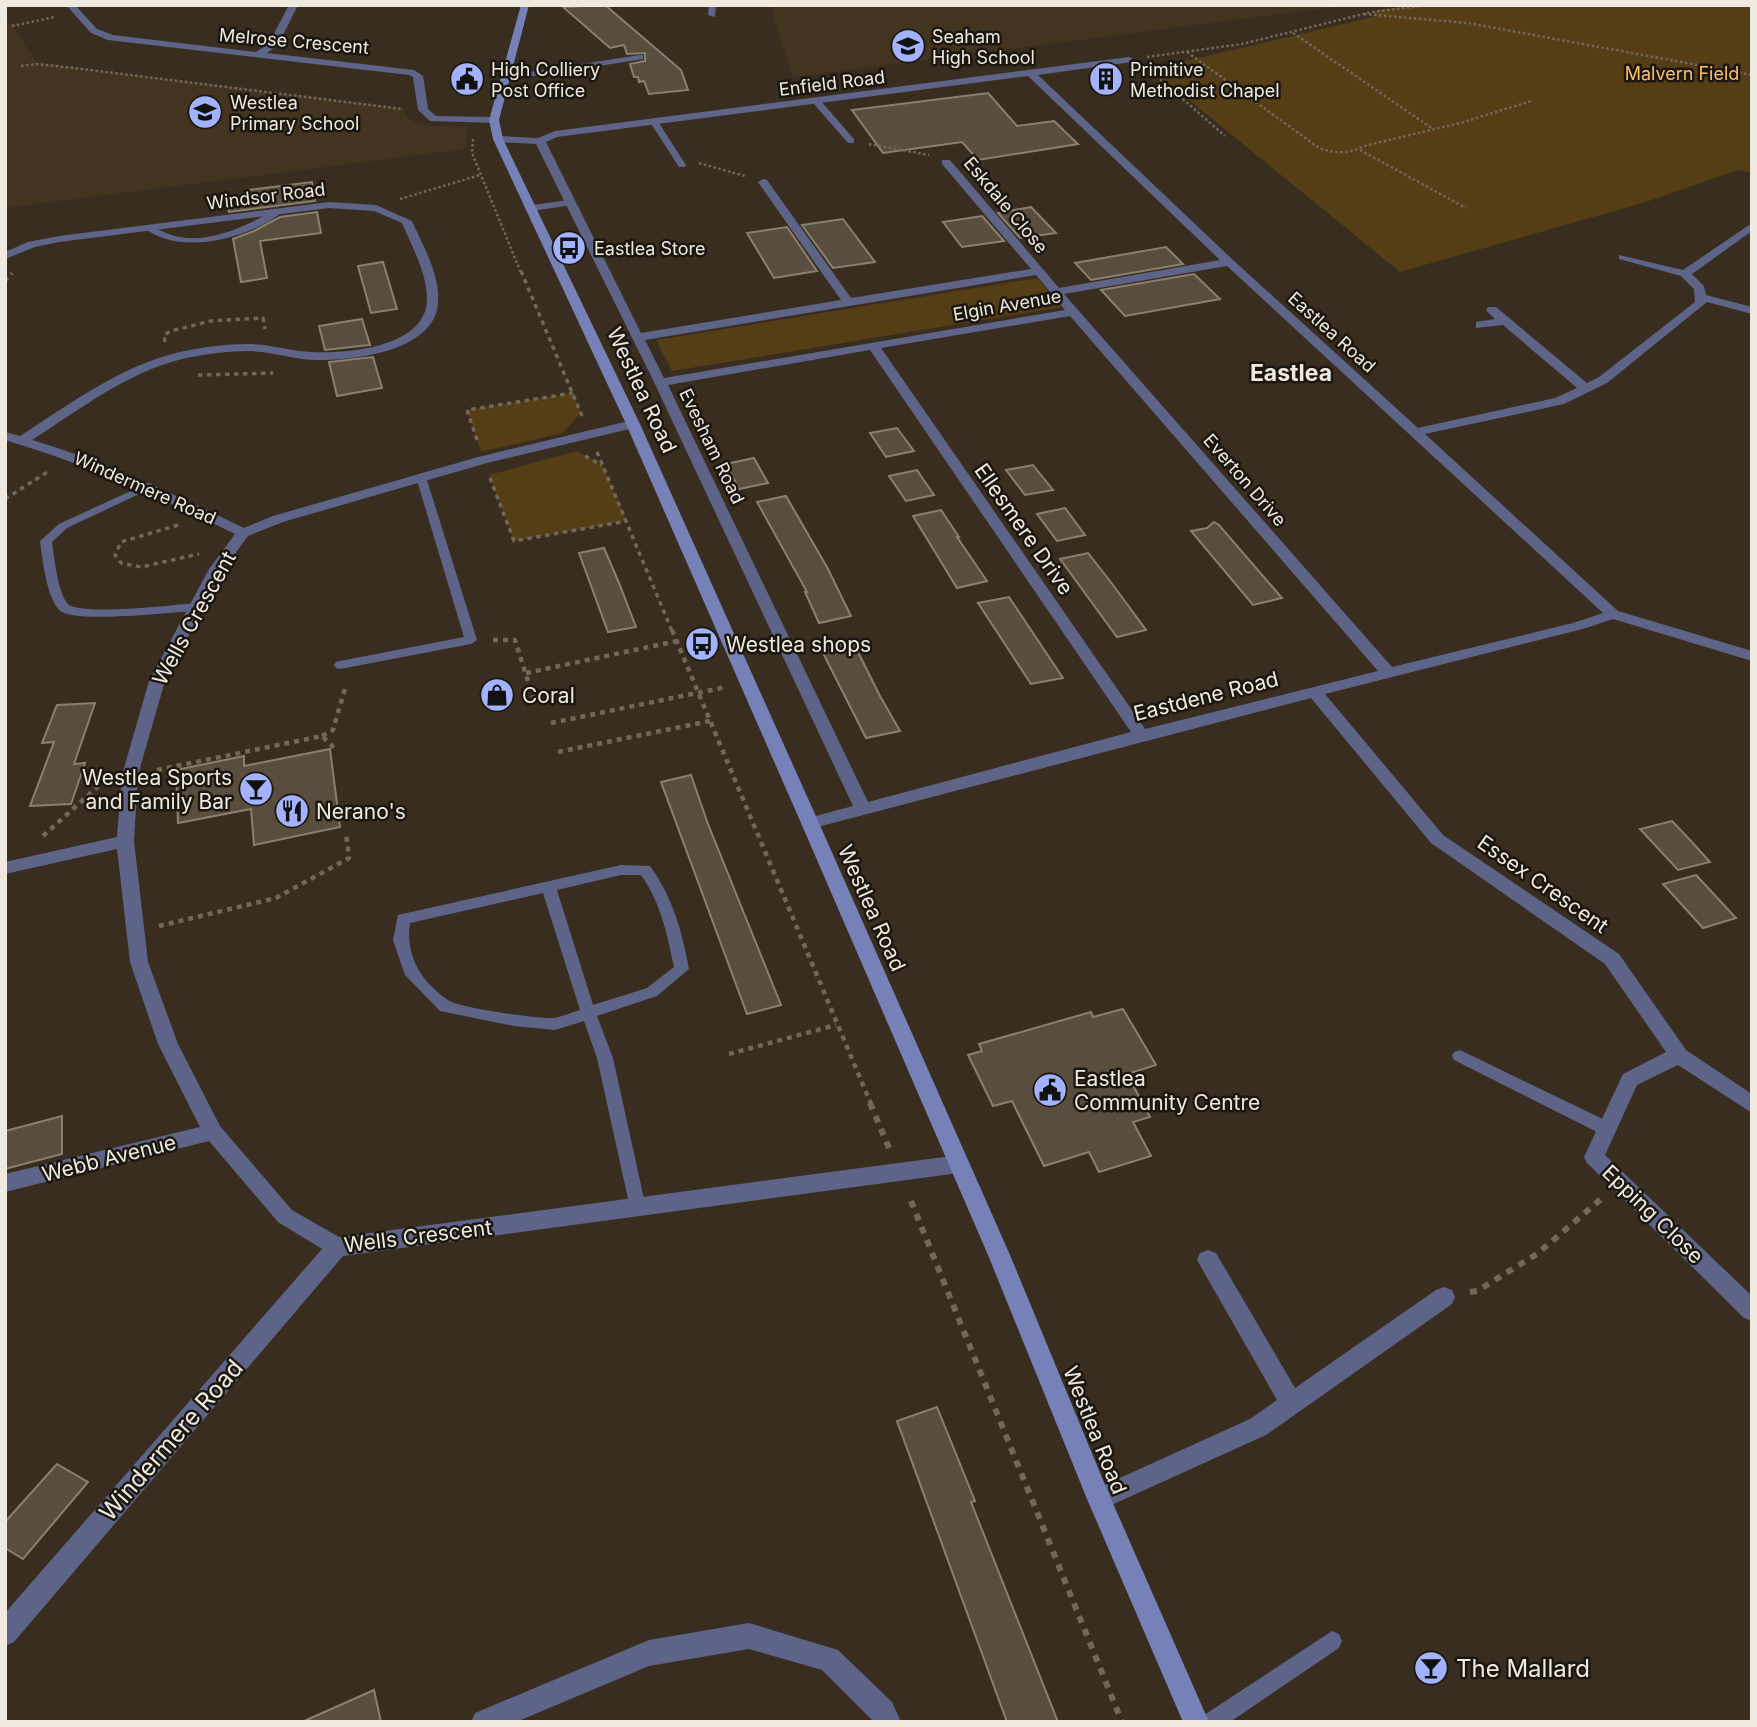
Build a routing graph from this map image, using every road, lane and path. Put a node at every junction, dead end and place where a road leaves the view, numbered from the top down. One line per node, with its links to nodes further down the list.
1 (294, 5): 14 (street)
2 (525, 5): 20 (main road)
3 (713, 5): 10 (lane)
4 (1398, 5): 6 (path)
5 (1429, 5): 8 (path)
6 (1392, 6): 8 (path)
7 (73, 9): 11 (path); 14 (street, Melrose Crescent)
8 (1387, 10): 9 (path)
9 (1364, 14): 12 (path); 19 (path)
10 (712, 15)
11 (12, 26)
12 (1293, 33): 13 (path); 27 (path)
13 (1187, 52): 28 (path); 32 (path)
14 (256, 56): 23 (street, Melrose Crescent)
15 (640, 57): 20 (lane)
16 (1129, 60): 18 (street, Enfield Road)
17 (21, 66): 23 (path)
18 (1031, 73): 21 (street, Enfield Road); 48 (street, Eastlea Road)
19 (1752, 75)
20 (507, 76): 25 (main road)
21 (816, 101): 26 (street, Enfield Road); 31 (lane)
22 (1531, 101): 27 (path)
23 (423, 110): 24 (street)
24 (475, 120): 25 (street); 35 (path)
25 (494, 120): 29 (main road, Westlea Road)
26 (654, 122): 30 (street, Enfield Road); 33 (lane)
27 (1433, 129): 32 (path)
28 (1225, 136)
29 (498, 139): 30 (street); 39 (main road, Westlea Road)
30 (540, 141): 37 (street, Evesham Road)
31 (850, 141): 34 (path)
32 (1360, 150): 40 (path)
33 (680, 162): 36 (path)
34 (946, 162): 49 (street, Eskdale Close)
35 (480, 175): 38 (path); 65 (path)
36 (763, 182): 53 (street)
37 (569, 203): 39 (lane); 59 (street, Evesham Road)
38 (376, 208): 41 (street, Windsor Road); 70 (street, Windsor Road)
39 (532, 208): 67 (main road, Westlea Road)
40 (1466, 208)
41 (280, 211): 43 (street, Windsor Road); 44 (lane)
42 (1752, 226): 50 (street)
43 (148, 228): 44 (lane); 46 (street, Windsor Road)
44 (203, 240): 45 (lane)
45 (203, 252)
46 (5, 256)
47 (1623, 257): 50 (street)
48 (1229, 262): 51 (street); 68 (street, Eastlea Road)
49 (1039, 271): 51 (street, Elgin Avenue); 53 (street, Elgin Avenue)
50 (1685, 274): 52 (street)
51 (1056, 292): 56 (street, Elgin Avenue)
52 (1701, 297): 55 (street); 64 (street)
53 (848, 302): 59 (street, Elgin Avenue)
54 (1492, 310): 57 (street)
55 (1752, 311)
56 (1073, 312): 60 (street, Elgin Avenue); 88 (street, Everton Drive)
57 (1505, 321): 58 (street); 64 (street)
58 (1480, 325)
59 (638, 338): 63 (street, Evesham Road)
60 (873, 346): 63 (street, Elgin Avenue); 95 (street, Ellesmere Drive)
61 (282, 372): 62 (path)
62 (188, 376)
63 (660, 382): 100 (street, Evesham Road)
64 (1586, 389): 68 (street)
65 (573, 393): 66 (path); 73 (path)
66 (583, 421)
67 (633, 424): 73 (street, Wells Crescent); 89 (main road, Westlea Road)
68 (1417, 432): 82 (street, Eastlea Road)
69 (5, 436): 70 (street, Windermere Road)
70 (21, 441): 72 (street, Windermere Road)
71 (596, 448): 78 (path)
72 (73, 456): 75 (street, Windermere Road); 76 (path)
73 (483, 460): 74 (street, Wells Crescent); 78 (path)
74 (421, 477): 79 (street, Wells Crescent); 83 (lane)
75 (148, 486): 77 (street, Windermere Road); 81 (lane)
76 (5, 499)
77 (209, 516): 79 (street, Windermere Road); 80 (path)
78 (627, 521): 84 (path)
79 (243, 533): 80 (street, Wells Crescent)
80 (225, 556): 81 (street, Wells Crescent)
81 (196, 607): 99 (street, Wells Crescent)
82 (1613, 614): 85 (street); 88 (street, Eastdene Road)
83 (471, 640): 86 (lane); 87 (path)
84 (677, 641): 87 (path); 90 (path)
85 (1752, 656)
86 (345, 664): 96 (path)
87 (526, 673): 92 (path)
88 (1388, 673): 91 (street, Eastdene Road)
89 (747, 682): 90 (path); 101 (main road, Westlea Road)
90 (697, 692): 93 (path); 94 (path)
91 (1315, 692): 95 (street, Eastdene Road); 110 (street, Essex Crescent)
92 (534, 700)
93 (710, 721): 98 (path); 108 (path)
94 (551, 723)
95 (1141, 735): 100 (street, Eastdene Road)
96 (322, 736): 97 (path); 99 (path)
97 (336, 750)
98 (558, 752)
99 (130, 775): 103 (street, Wells Crescent); 104 (path)
100 (863, 808): 101 (street, Eastdene Road)
101 (810, 823): 116 (main road, Westlea Road)
102 (346, 832): 106 (path)
103 (125, 841): 104 (street); 106 (street, Wells Crescent)
104 (7, 868)
105 (549, 888): 107 (lane); 107 (lane); 107 (lane)
106 (134, 931): 114 (street, Wells Crescent)
107 (588, 1013): 120 (lane)
108 (836, 1025): 109 (path); 115 (path)
109 (729, 1054)
110 (1679, 1055): 112 (street, Essex Crescent); 113 (street, Epping Close)
111 (1460, 1056): 113 (lane)
112 (1752, 1105)
113 (1607, 1129): 118 (street, Epping Close)
114 (213, 1132): 117 (street, Webb Avenue); 121 (street, Wells Crescent)
115 (893, 1158)
116 (959, 1164): 120 (street, Wells Crescent); 126 (main road, Westlea Road)
117 (5, 1183)
118 (1623, 1185): 123 (path); 124 (street, Epping Close)
119 (911, 1201): 131 (path)
120 (638, 1208): 121 (street, Wells Crescent)
121 (337, 1248): 127 (street, Windermere Road)
122 (1208, 1260): 125 (street)
123 (1444, 1297): 125 (street)
124 (1752, 1311)
125 (1291, 1402): 126 (street)
126 (1099, 1499): 132 (main road, Westlea Road)
127 (5, 1633)
128 (1332, 1641): 133 (lane)
129 (484, 1722): 130 (street)
130 (888, 1722)
131 (1122, 1722)
132 (1196, 1722)
133 (1211, 1722)

